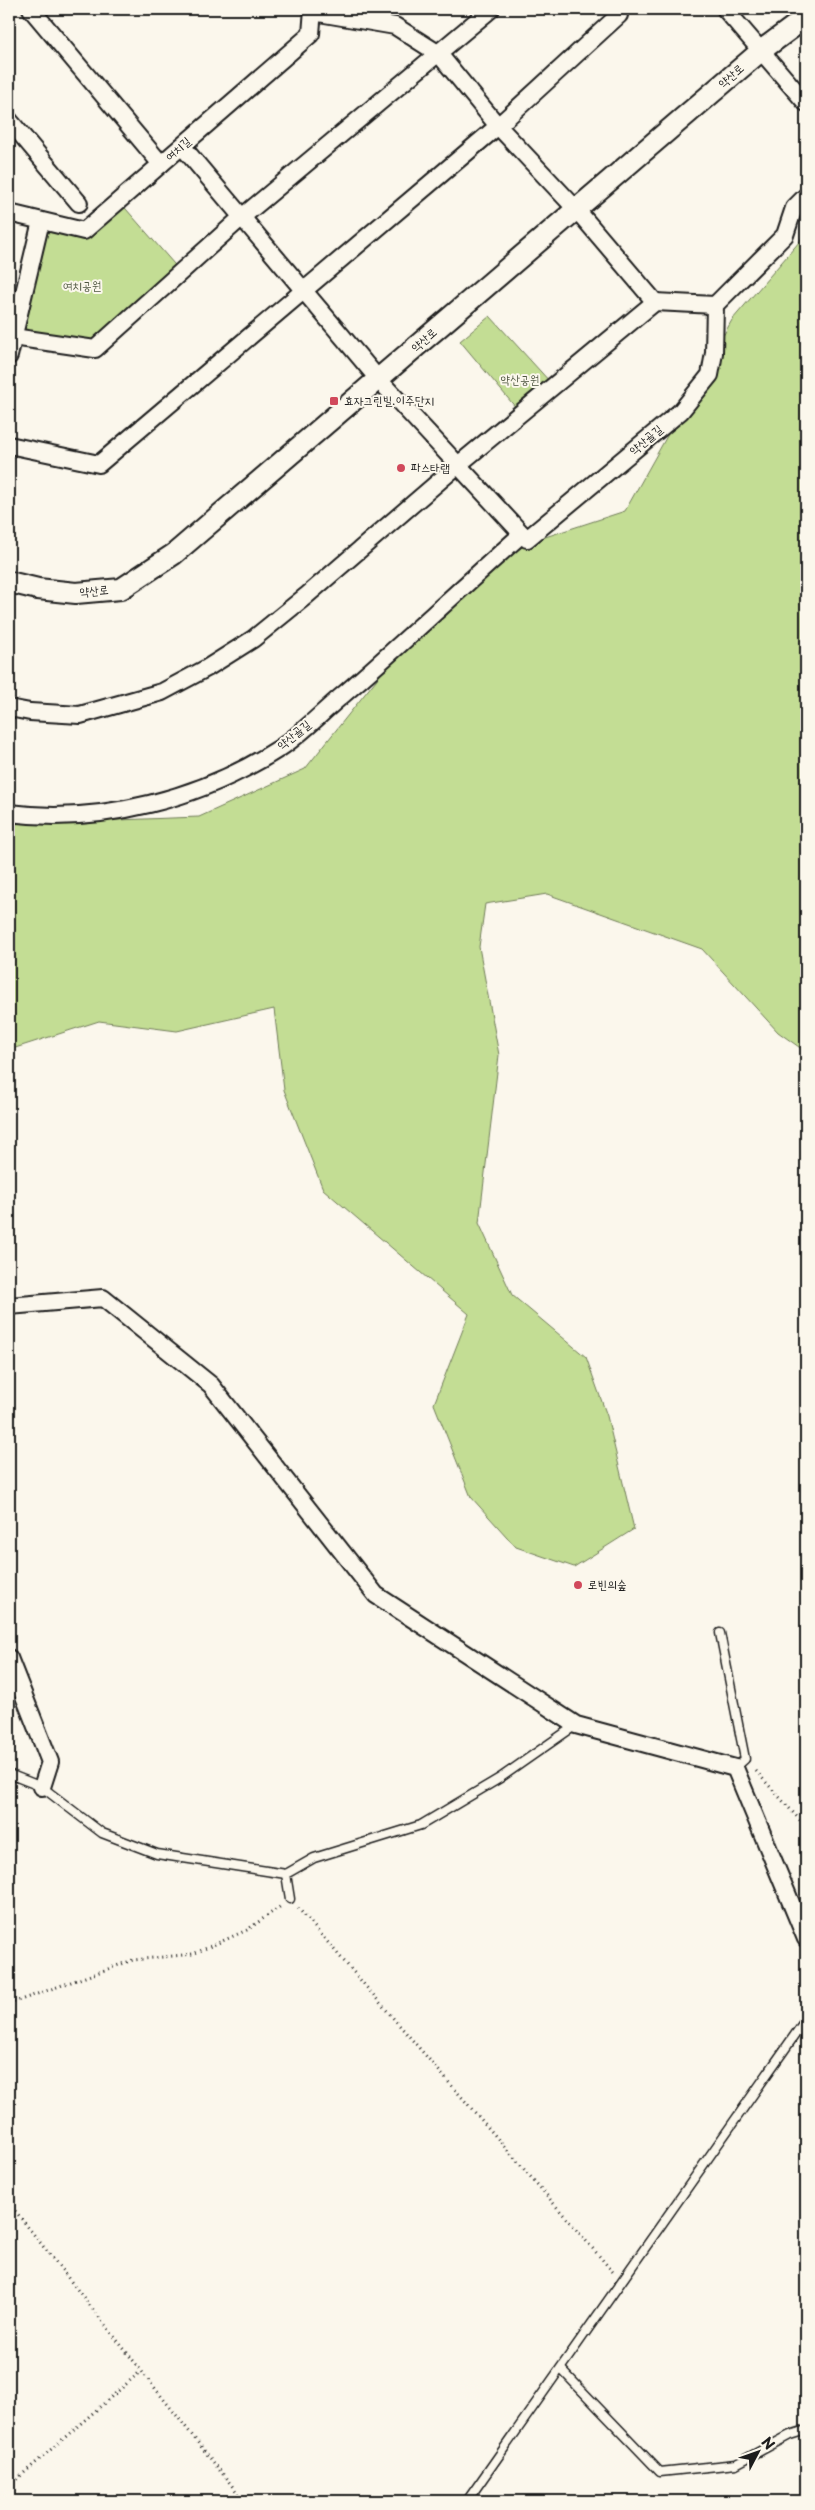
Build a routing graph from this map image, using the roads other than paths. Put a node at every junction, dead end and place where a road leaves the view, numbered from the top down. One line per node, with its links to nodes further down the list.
1 (31, 9): 13 (street)
2 (491, 9): 8 (street)
3 (618, 9): 11 (street)
4 (725, 9): 7 (street)
5 (805, 9): 7 (street, 약산로)
6 (313, 10): 8 (street); 12 (street, 여치길)
7 (762, 50): 9 (street); 16 (street, 약산로)
8 (439, 54): 11 (street); 18 (street)
9 (806, 103)
10 (9, 120): 15 (street)
11 (498, 126): 16 (street); 20 (street)
12 (182, 146): 13 (street, 여치길); 18 (street)
13 (160, 164): 19 (street, 여치길)
14 (806, 196): 22 (street)
15 (79, 202)
16 (576, 209): 21 (street); 25 (street, 약산로)
17 (9, 214): 19 (street, 여치길)
18 (242, 217): 20 (street); 23 (street)
19 (41, 221): 23 (street)
20 (305, 290): 25 (street); 26 (street)
21 (655, 302): 22 (street); 27 (street)
22 (714, 304): 28 (street, 약산골길)
23 (13, 337): 24 (street)
24 (9, 356)
25 (379, 380): 27 (street); 29 (street, 약산로)
26 (9, 445)
27 (458, 465): 28 (street); 30 (street)
28 (522, 534): 31 (street, 약산골길)
29 (9, 582)
30 (9, 708)
31 (9, 813)
32 (9, 1306): 35 (street)
33 (720, 1633): 36 (lane)
34 (9, 1658): 38 (street)
35 (576, 1725): 36 (street); 39 (lane)
36 (740, 1764): 41 (street)
37 (9, 1774): 38 (lane)
38 (42, 1787): 39 (lane)
39 (286, 1874): 40 (lane)
40 (290, 1899)
41 (806, 1939)
42 (806, 2019): 43 (lane)
43 (561, 2369): 44 (lane); 45 (lane)
44 (806, 2430)
45 (468, 2501)

